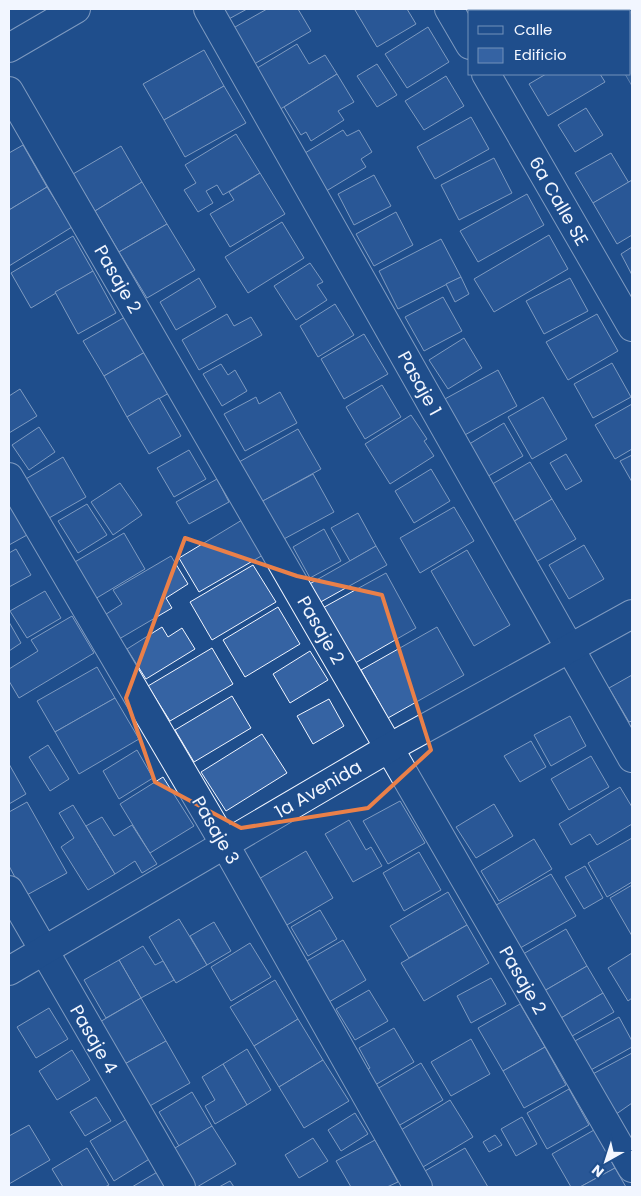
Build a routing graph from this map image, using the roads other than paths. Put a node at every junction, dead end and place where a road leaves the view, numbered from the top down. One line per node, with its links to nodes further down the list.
1 (76, 9): 5 (street)
2 (208, 9): 11 (street, Pasaje 1)
3 (449, 9): 4 (street)
4 (468, 42)
5 (9, 48)
6 (487, 75): 8 (street, 6a Calle SE)
7 (9, 91): 12 (street, Pasaje 2)
8 (632, 327)
9 (9, 477): 14 (street, Pasaje 3)
10 (632, 614): 11 (street, 1a Avenida)
11 (570, 648): 12 (street, 1a Avenida); 13 (street, Pasaje 1)
12 (389, 748): 14 (street, 1a Avenida); 18 (street, Pasaje 2)
13 (632, 758)
14 (224, 843): 16 (street, 1a Avenida); 20 (street, Pasaje 3)
15 (9, 890): 16 (street, Pasaje 4)
16 (43, 950): 17 (street, 1a Avenida); 19 (street, Pasaje 4)
17 (9, 971)
18 (632, 1168)
19 (181, 1187)
20 (418, 1187)

